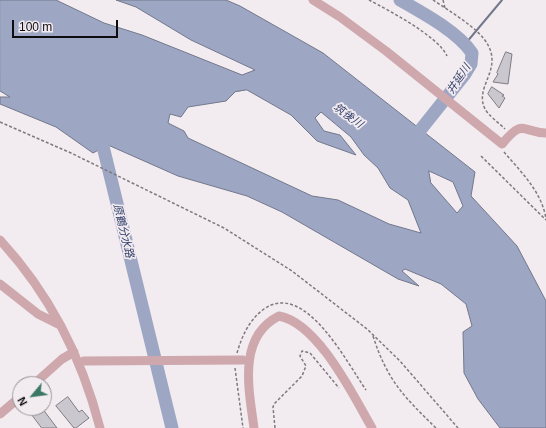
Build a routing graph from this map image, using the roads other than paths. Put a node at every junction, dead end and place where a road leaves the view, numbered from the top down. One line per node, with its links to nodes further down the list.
1 (313, 0): 2 (street)
2 (546, 133)
3 (0, 240): 5 (street)
4 (0, 284): 5 (street)
5 (60, 325): 6 (street)
6 (74, 352): 8 (street); 9 (street)
7 (242, 360): 8 (street, bridge); 13 (street); 14 (street)
8 (82, 362): 12 (street)
9 (43, 376)
10 (12, 404): 11 (street)
11 (0, 414)
12 (100, 428)
13 (254, 428)
14 (372, 428)

